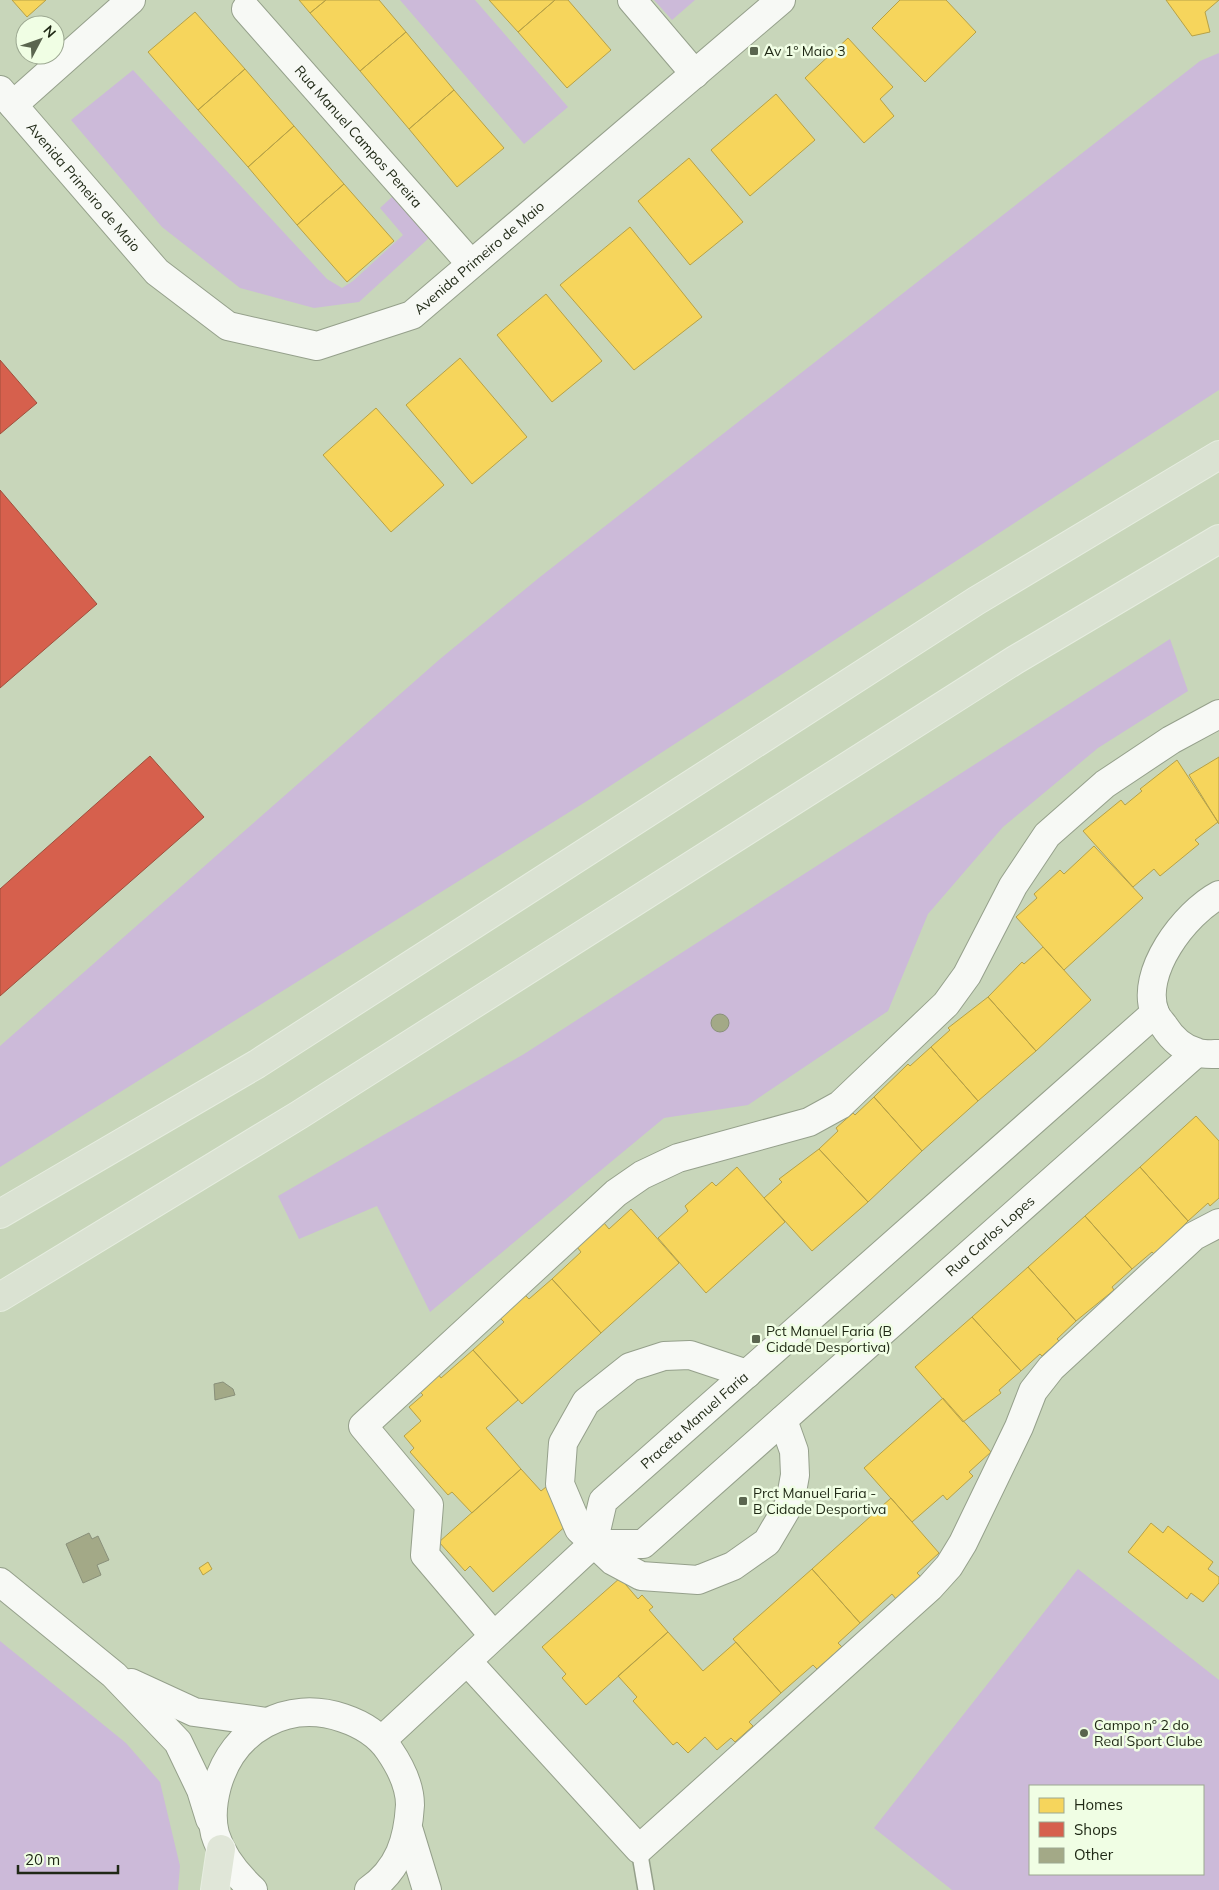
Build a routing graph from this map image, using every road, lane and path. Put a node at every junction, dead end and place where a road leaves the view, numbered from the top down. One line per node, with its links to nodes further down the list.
1 (131, 0): 6 (street)
2 (632, 0): 5 (street)
3 (782, 0): 5 (street, Avenida Primeiro de Maio)
4 (246, 8): 7 (street, Rua Manuel Campos Pereira)
5 (695, 74): 7 (street, Avenida Primeiro de Maio)
6 (6, 97): 7 (street, Avenida Primeiro de Maio)
7 (471, 264)
8 (1219, 456): 14 (highway)
9 (1219, 539): 16 (highway)
10 (1219, 714): 21 (street)
11 (1219, 896): 12 (street)
12 (1155, 1013): 13 (street); 17 (street)
13 (1208, 1053): 18 (street, Rua Carlos Lopes)
14 (0, 1214)
15 (1219, 1222): 28 (street)
16 (8, 1292)
17 (747, 1374): 19 (street, Praceta Manuel Faria); 19 (street, Praceta Manuel Faria)
18 (783, 1420): 19 (street); 19 (street, Praceta Manuel Faria)
19 (593, 1544): 21 (street)
20 (0, 1582): 23 (street)
21 (493, 1635): 22 (street)
22 (467, 1660): 25 (street); 28 (street)
23 (114, 1674): 24 (street); 27 (street)
24 (267, 1722): 25 (street); 27 (street)
25 (382, 1740): 26 (street)
26 (409, 1831): 31 (street); 32 (street)
27 (218, 1841): 29 (highway); 30 (street)
28 (639, 1849): 33 (lane)
29 (215, 1890)
30 (253, 1890)
31 (369, 1890)
32 (427, 1890)
33 (646, 1890)

